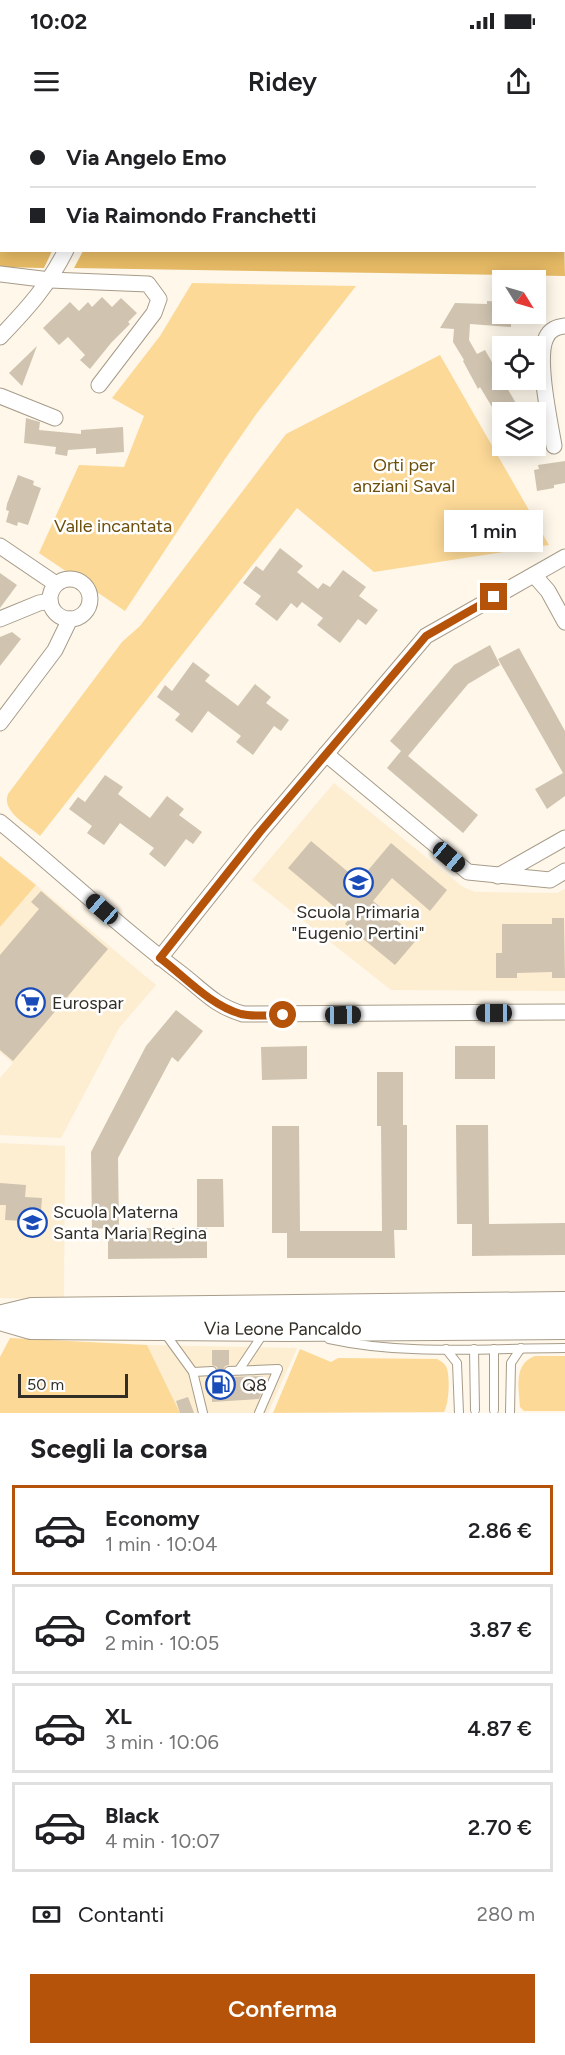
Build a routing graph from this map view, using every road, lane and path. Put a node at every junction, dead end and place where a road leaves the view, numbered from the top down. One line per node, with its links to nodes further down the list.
1 (65, 252): 3 (street)
2 (0, 274): 3 (street)
3 (53, 276): 5 (street); 6 (street)
4 (565, 326): 9 (street)
5 (0, 337)
6 (99, 385)
7 (0, 396): 8 (street)
8 (55, 418)
9 (554, 446)
10 (0, 546): 13 (street)
11 (565, 557): 12 (street)
12 (534, 575): 17 (street); 19 (street)
13 (56, 584): 14 (street); 16 (street)
14 (50, 602): 15 (street); 16 (street)
15 (0, 619)
16 (70, 619): 18 (street)
17 (565, 622)
18 (0, 723)
19 (326, 754): 23 (street); 24 (street)
20 (0, 822): 24 (street)
21 (565, 838): 23 (street)
22 (565, 872): 23 (street)
23 (498, 876)
24 (160, 958): 25 (street)
25 (565, 1012)
26 (565, 1304): 27 (main road, Via Leone Pancaldo)
27 (0, 1318): 29 (main road, Via Leone Pancaldo)
28 (565, 1327): 30 (main road, Via Leone Pancaldo)
29 (161, 1328): 30 (main road, Via Leone Pancaldo); 39 (lane)
30 (277, 1329): 33 (lane); 38 (lane)
31 (521, 1348): 32 (lane); 35 (lane); 45 (lane)
32 (565, 1348)
33 (446, 1349): 34 (lane); 44 (lane)
34 (474, 1349): 35 (lane); 40 (lane)
35 (494, 1349): 41 (lane)
36 (212, 1371): 39 (lane)
37 (229, 1371): 38 (lane)
38 (239, 1371): 43 (lane)
39 (194, 1372): 42 (lane)
40 (476, 1410)
41 (494, 1410)
42 (203, 1413)
43 (259, 1413)
44 (459, 1413)
45 (510, 1413)

